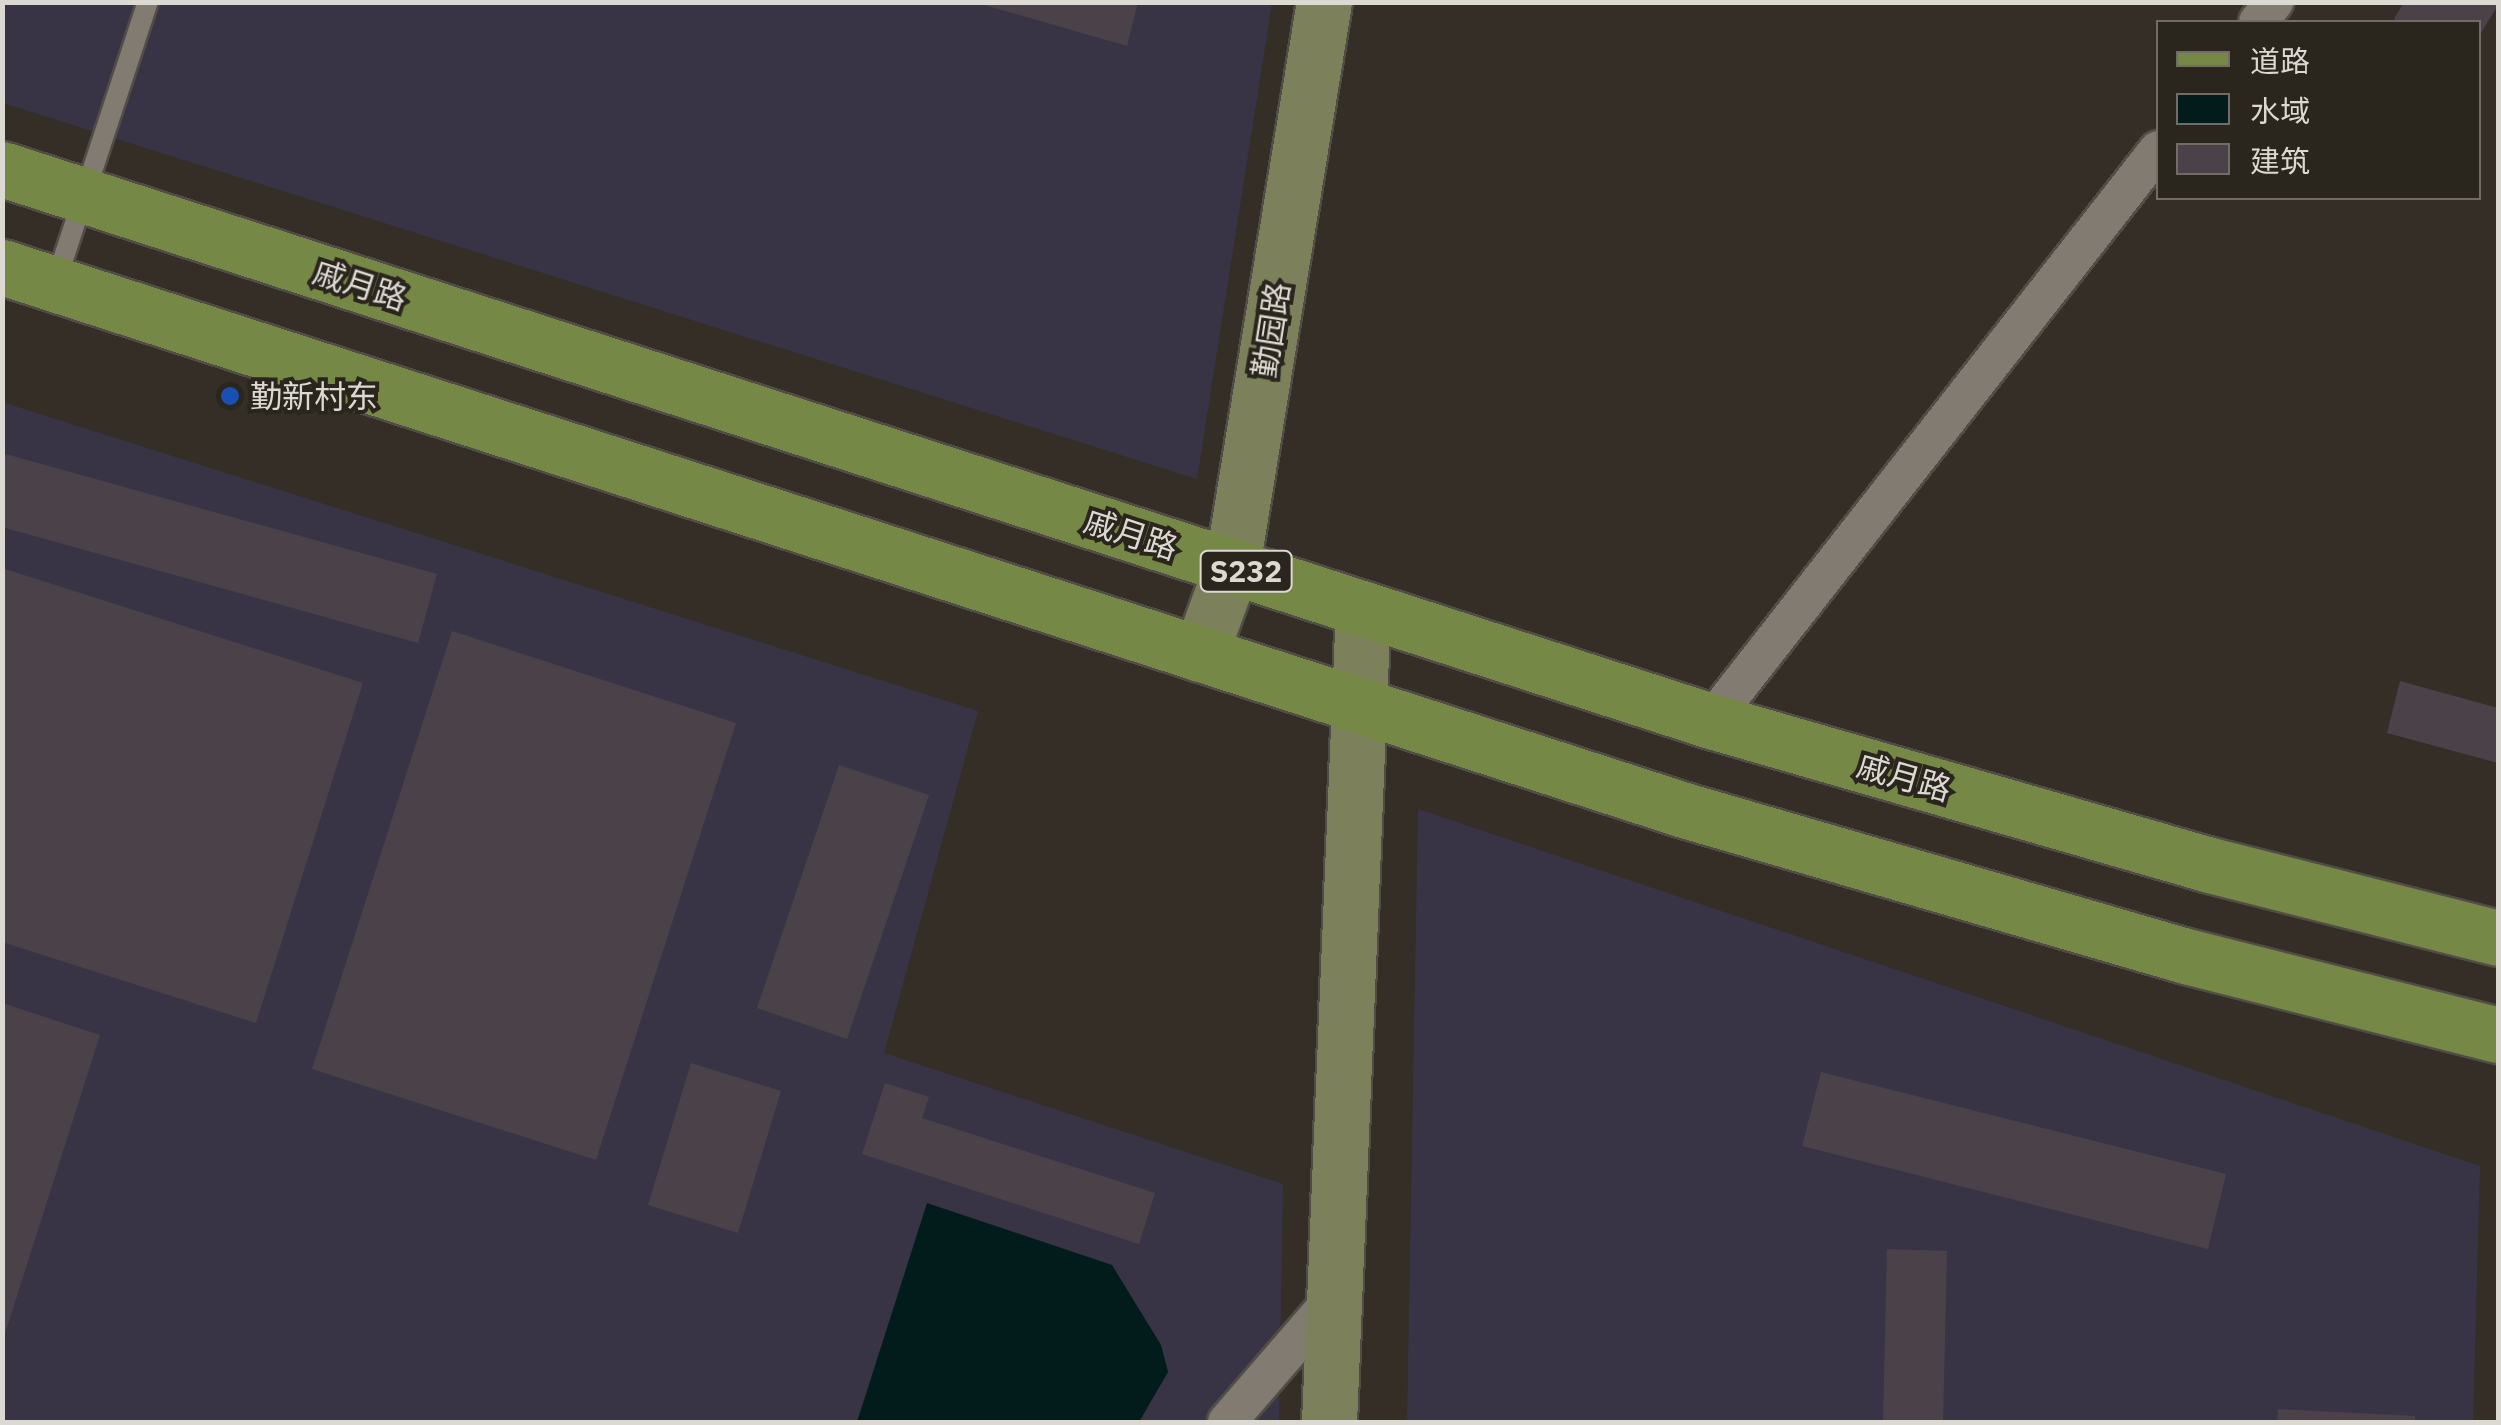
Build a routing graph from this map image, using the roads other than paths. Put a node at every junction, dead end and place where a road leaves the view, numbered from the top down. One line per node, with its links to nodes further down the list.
1 (148, 2): 5 (lane)
2 (1324, 2): 8 (street, 勤园路)
3 (2156, 153): 12 (street)
4 (2, 170): 5 (main road, 戚月路 / S232)
5 (85, 196): 7 (lane); 8 (main road, 戚月路 / S232)
6 (2, 267): 7 (main road)
7 (55, 284): 10 (main road)
8 (1232, 566): 9 (main road, 戚月路 / S232); 10 (street, 勤园路)
9 (1363, 609): 11 (street); 12 (main road, 戚月路 / S232)
10 (1200, 654): 11 (main road)
11 (1358, 705): 14 (main road); 15 (street)
12 (1711, 721): 13 (main road, 戚月路 / S232)
13 (2498, 938)
14 (2498, 1034)
15 (1329, 1304): 16 (street); 17 (street)
16 (1228, 1422)
17 (1329, 1422)

